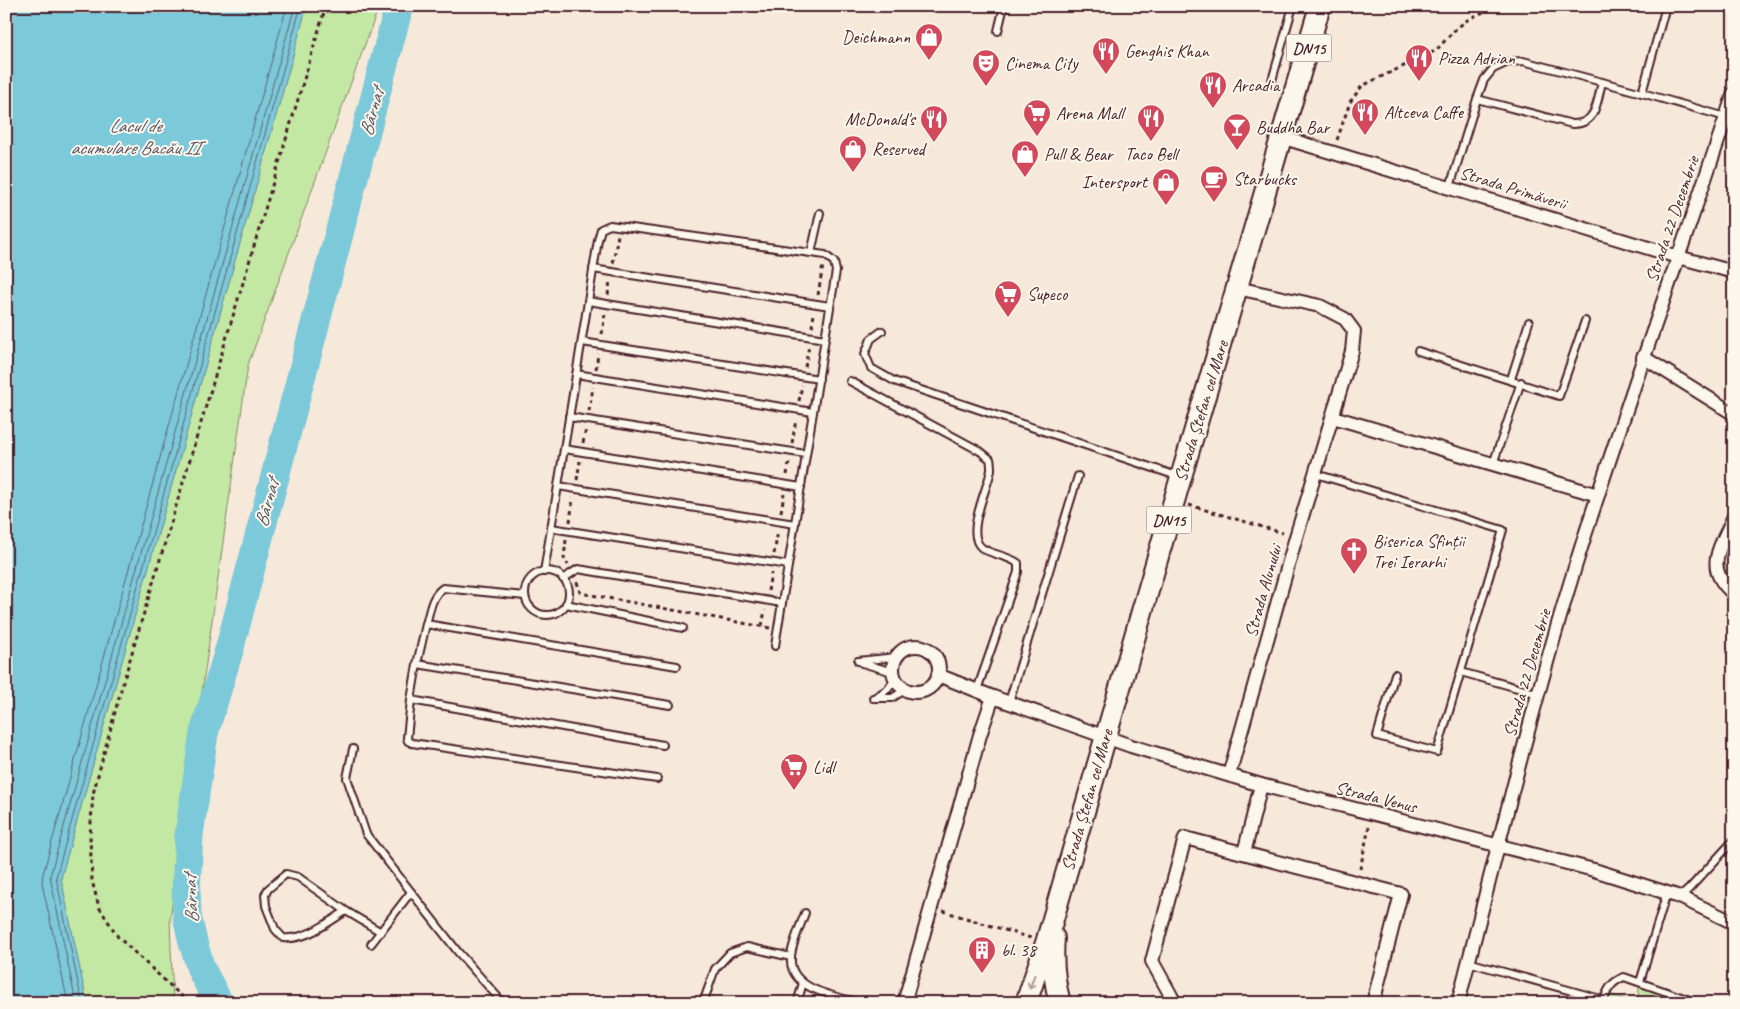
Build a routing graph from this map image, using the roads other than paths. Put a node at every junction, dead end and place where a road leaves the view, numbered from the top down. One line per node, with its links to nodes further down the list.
1 (1004, 6): 5 (lane)
2 (1293, 6): 7 (lane)
3 (1320, 6): 12 (main road, Strada Ștefan cel Mare / DN15)
4 (1666, 6): 8 (lane)
5 (998, 31)
6 (1602, 82): 8 (lane); 10 (lane); 10 (lane)
7 (1271, 84)
8 (1642, 93): 11 (lane)
9 (1734, 93): 11 (street, Strada 22 Decembrie)
10 (1477, 99): 13 (lane)
11 (1726, 117): 16 (street, Strada 22 Decembrie)
12 (1281, 137): 13 (street, Strada Primăverii); 19 (main road, Strada Ștefan cel Mare / DN15)
13 (1450, 187): 16 (street, Strada Primăverii)
14 (820, 213): 15 (lane)
15 (811, 253): 17 (lane); 21 (lane)
16 (1678, 257): 18 (street, Strada Primăverii); 28 (street, Strada 22 Decembrie)
17 (593, 269): 20 (lane); 21 (lane)
18 (1734, 272)
19 (1237, 288): 37 (street, Strada Alunului); 43 (main road, Strada Ștefan cel Mare / DN15)
20 (588, 301): 25 (lane); 26 (lane)
21 (830, 306): 25 (lane)
22 (1585, 321): 33 (lane)
23 (1528, 322): 31 (lane)
24 (882, 332): 43 (lane)
25 (825, 339): 30 (lane)
26 (582, 342): 29 (lane); 30 (lane)
27 (1418, 351): 31 (lane)
28 (1643, 357): 35 (street); 46 (street, Strada 22 Decembrie)
29 (576, 374): 34 (lane); 36 (lane)
30 (819, 379): 34 (lane)
31 (1511, 379): 33 (lane)
32 (850, 381): 68 (lane)
33 (1521, 382): 40 (lane)
34 (813, 412): 39 (lane)
35 (1734, 414)
36 (569, 417): 38 (lane); 39 (lane)
37 (1333, 417): 40 (street); 41 (street, Strada Alunului)
38 (564, 449): 44 (lane); 45 (lane)
39 (806, 454): 45 (lane)
40 (1493, 464): 46 (street)
41 (1316, 474): 63 (lane); 77 (street, Strada Alunului)
42 (1078, 476): 72 (lane)
43 (1181, 477): 74 (main road, Strada Ștefan cel Mare / DN15)
44 (558, 486): 48 (lane); 49 (lane)
45 (801, 487): 48 (lane)
46 (1598, 495): 69 (street, Strada 22 Decembrie)
47 (1734, 516): 53 (street)
48 (795, 524): 50 (lane)
49 (551, 528): 50 (lane); 51 (lane)
50 (788, 565): 55 (lane)
51 (544, 572): 52 (lane); 54 (lane)
52 (563, 579): 55 (lane); 56 (lane)
53 (1734, 594)
54 (525, 596): 56 (lane); 57 (lane)
55 (782, 603): 59 (lane)
56 (566, 604): 58 (lane)
57 (426, 624): 61 (lane); 62 (lane)
58 (683, 628)
59 (775, 646)
60 (896, 657): 65 (street); 66 (street); 66 (lane)
61 (418, 664): 71 (lane); 73 (lane)
62 (677, 666)
63 (1461, 672): 64 (lane); 69 (lane)
64 (1395, 674)
65 (938, 675): 67 (street); 68 (street, Strada Venus)
66 (894, 676): 67 (street); 67 (lane)
67 (905, 690)
68 (977, 690): 70 (street, Strada Venus)
69 (1539, 694): 81 (street, Strada 22 Decembrie)
70 (993, 697): 72 (street, Strada Venus); 101 (street)
71 (411, 700): 75 (lane); 78 (lane)
72 (1009, 702): 74 (street, Strada Venus)
73 (670, 705)
74 (1105, 737): 77 (street, Strada Venus); 86 (main road, Strada Ștefan cel Mare / DN15)
75 (663, 745)
76 (353, 749): 83 (lane)
77 (1229, 775): 79 (street, Strada Venus)
78 (656, 780)
79 (1262, 785): 81 (street, Strada Venus); 82 (street)
80 (1734, 840): 85 (lane)
81 (1498, 846): 84 (street, Strada Venus); 93 (street, Strada 22 Decembrie)
82 (1244, 853): 104 (street); 105 (street)
83 (411, 892): 90 (lane); 97 (lane)
84 (1667, 892): 85 (street, Strada Venus); 94 (lane)
85 (1680, 897): 89 (street, Strada Venus)
86 (1058, 902): 102 (main road, DN15, one-way to 102); 103 (main road, DN15)
87 (346, 911): 87 (lane); 90 (lane)
88 (805, 912): 92 (lane)
89 (1734, 923)
90 (381, 932): 91 (lane)
91 (371, 944)
92 (790, 957): 95 (lane); 98 (lane)
93 (1468, 962): 96 (lane); 106 (street, Strada 22 Decembrie)
94 (1640, 982): 96 (lane); 107 (lane)
95 (803, 983): 99 (lane); 100 (lane)
96 (1603, 1002)
97 (503, 1003)
98 (703, 1003)
99 (797, 1003)
100 (859, 1003)
101 (904, 1003)
102 (1026, 1003)
103 (1060, 1003)
104 (1175, 1003)
105 (1373, 1003)
106 (1458, 1003)
107 (1698, 1003)

